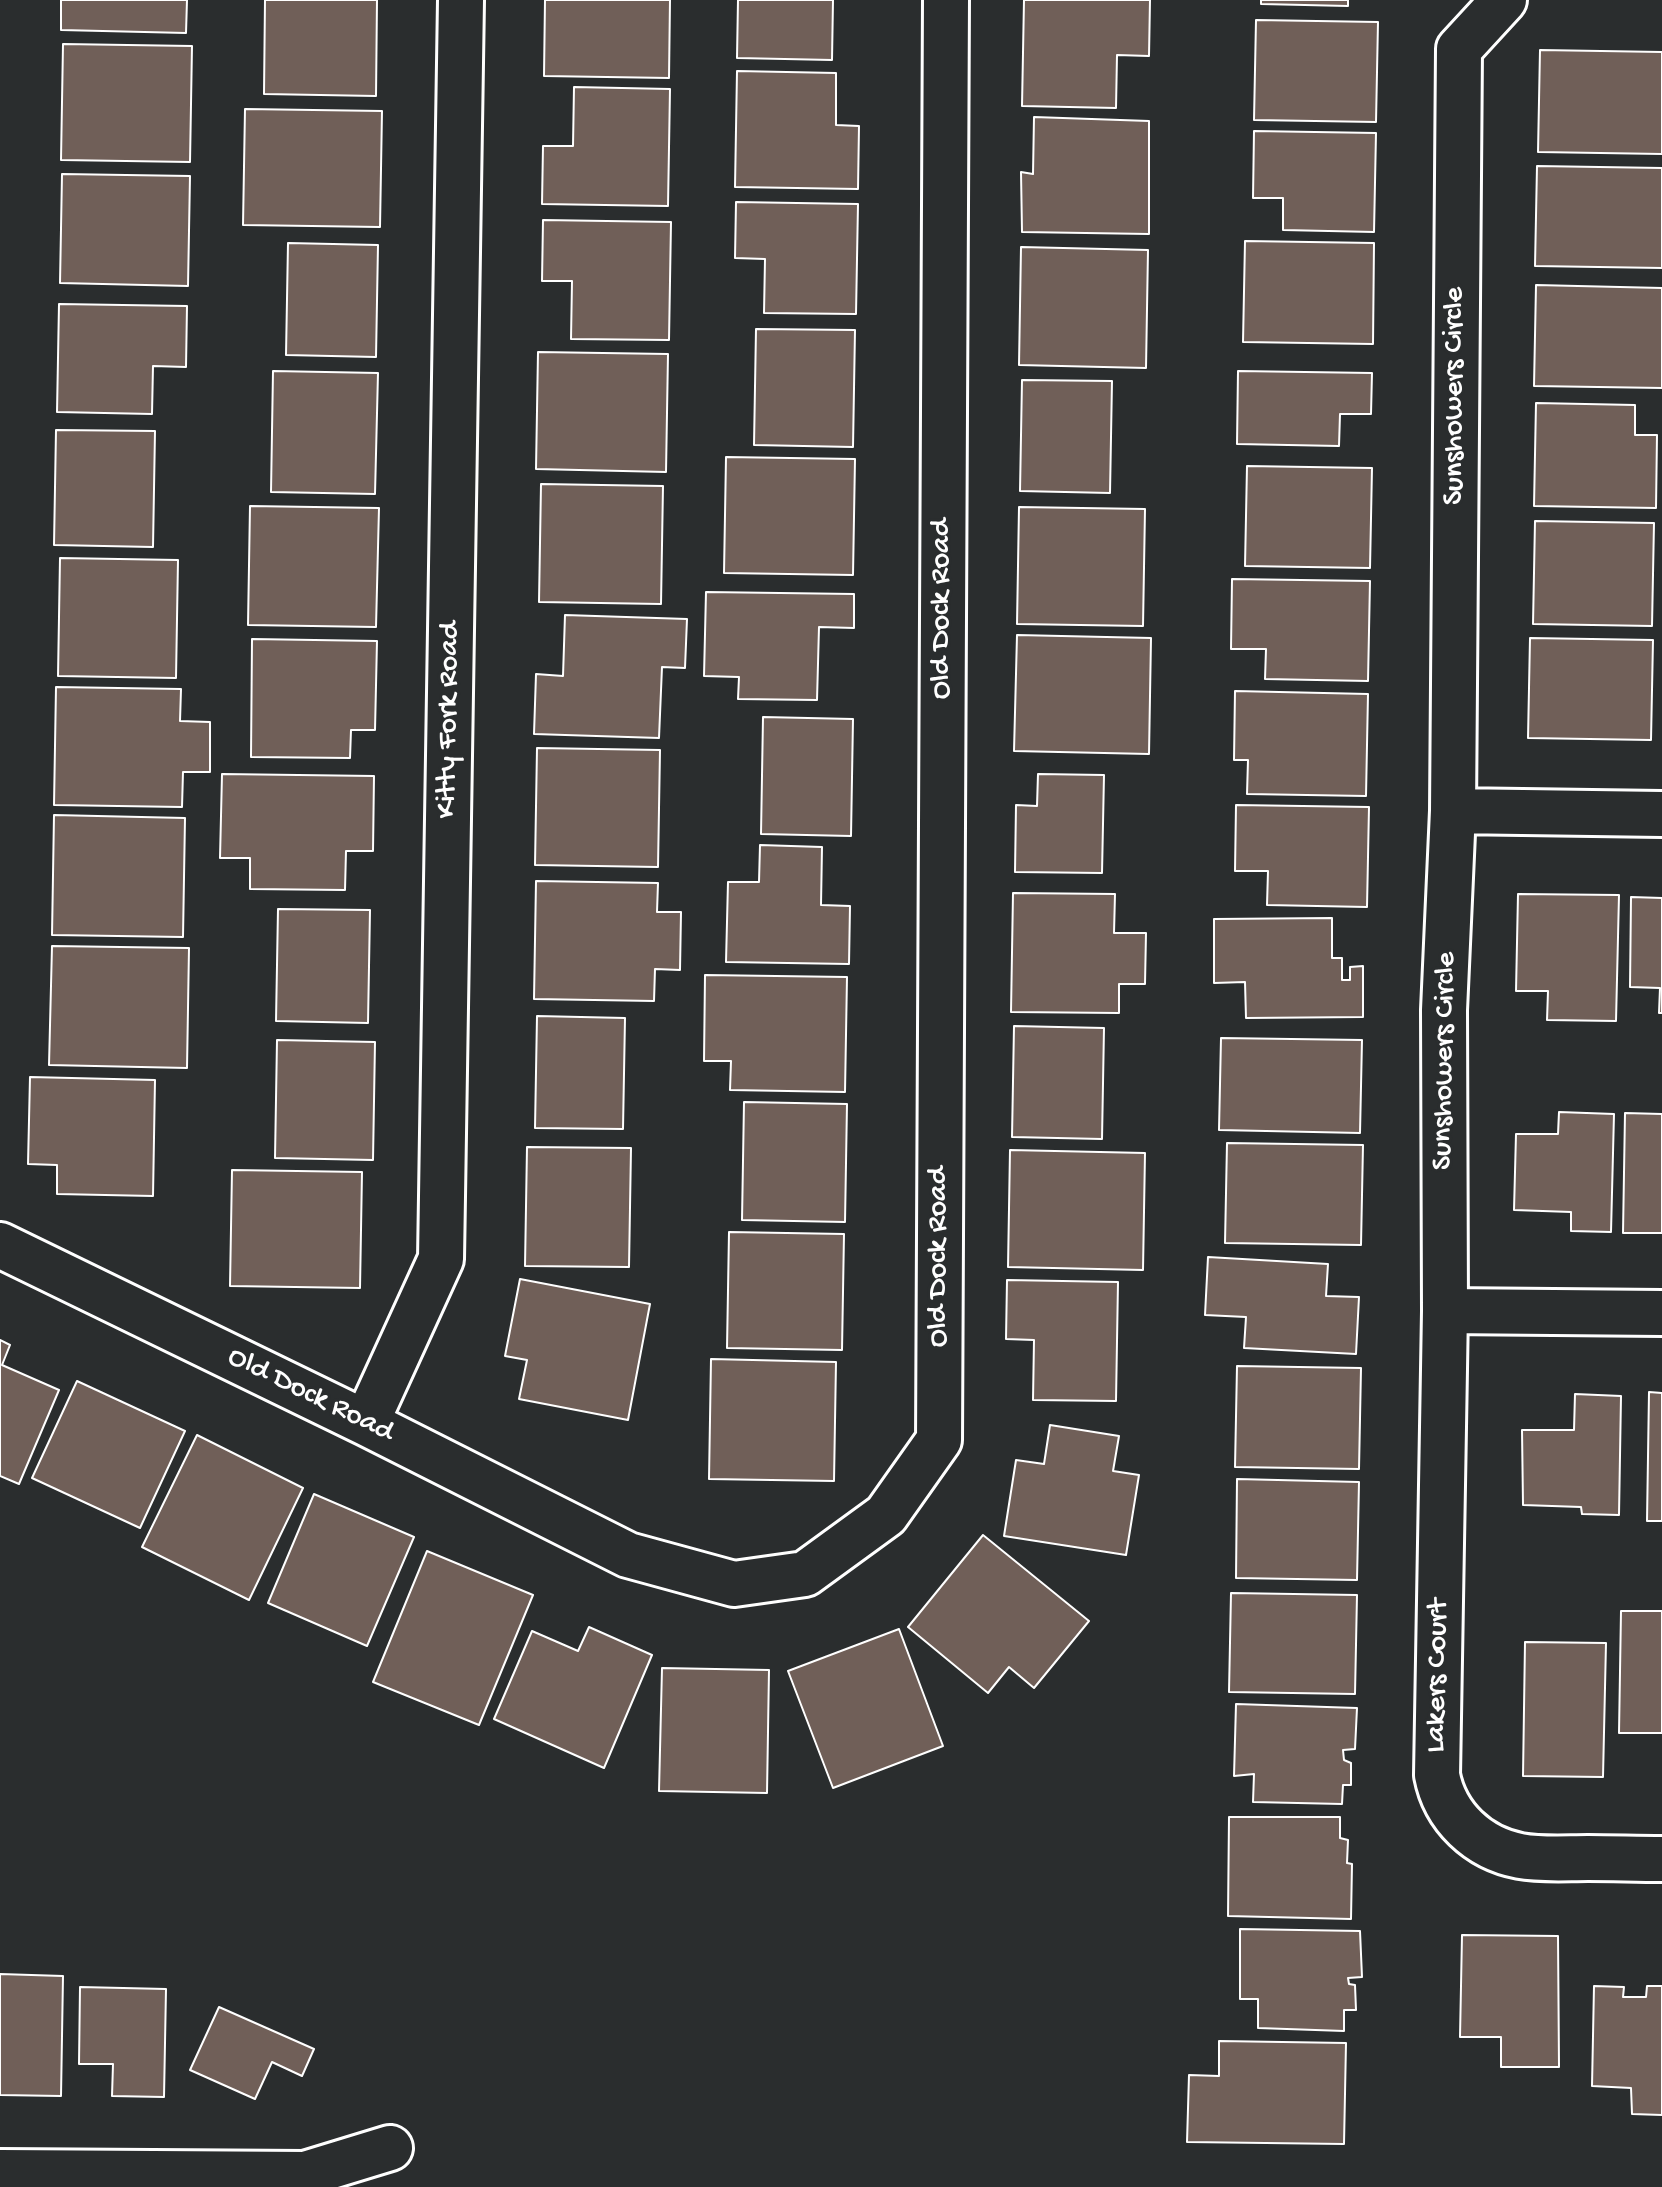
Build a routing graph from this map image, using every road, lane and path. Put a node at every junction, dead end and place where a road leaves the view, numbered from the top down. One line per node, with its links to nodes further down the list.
1 (461, 0): 9 (street, Kitty Fork Road)
2 (946, 0): 9 (street, Old Dock Road)
3 (1504, 0): 4 (street, Sunshowers Circle)
4 (1453, 811): 5 (street); 7 (street, Sunshowers Circle)
5 (1662, 814)
6 (0, 1245): 9 (street, Old Dock Road)
7 (1445, 1311): 8 (street); 10 (street, Lakers Court)
8 (1662, 1313)
9 (366, 1423)
10 (1662, 1859)
11 (390, 2148): 12 (street)
12 (0, 2172)

